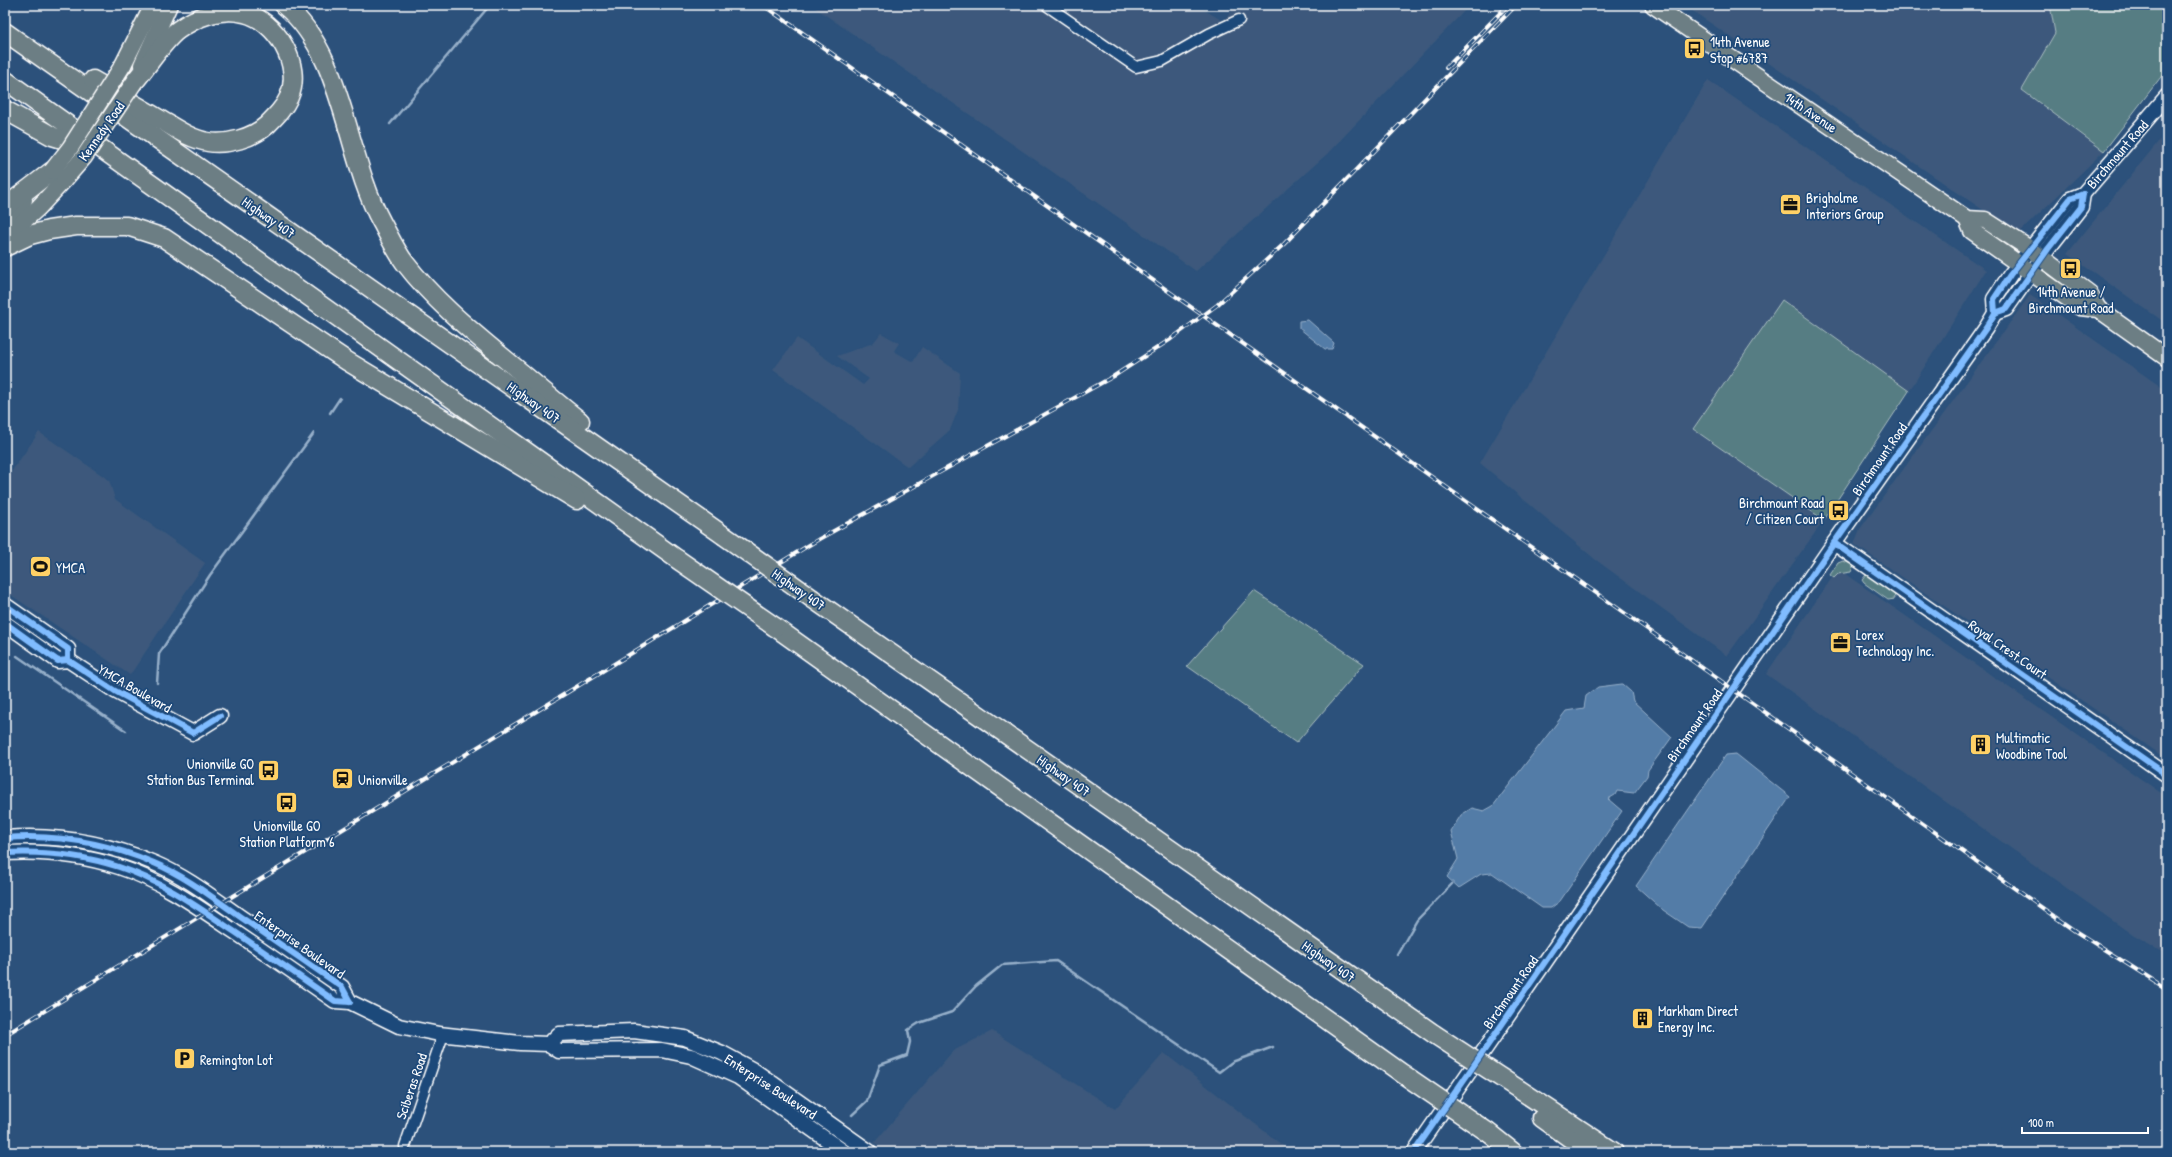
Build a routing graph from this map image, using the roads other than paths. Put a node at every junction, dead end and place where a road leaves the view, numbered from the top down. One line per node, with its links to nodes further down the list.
1 (153, 5): 14 (main road, Kennedy Road, bridge)
2 (169, 5): 10 (main road, Kennedy Road)
3 (284, 5): 24 (highway)
4 (1046, 5): 6 (street)
5 (1653, 5): 17 (main road, 14th Avenue)
6 (1239, 20)
7 (5, 32): 8 (highway, Highway 407)
8 (38, 56): 10 (highway); 24 (highway, Highway 407)
9 (5, 80): 13 (highway)
10 (135, 81): 14 (main road, Kennedy Road, bridge)
11 (2167, 96): 20 (main road, Birchmount Road)
12 (5, 110): 13 (highway)
13 (109, 153): 26 (highway)
14 (58, 176): 15 (highway); 16 (main road, Kennedy Road); 18 (main road, Kennedy Road)
15 (5, 207)
16 (5, 219)
17 (1967, 219): 20 (main road, 14th Avenue); 21 (main road, 14th Avenue)
18 (5, 238)
19 (5, 247): 26 (highway)
20 (2036, 253): 21 (main road, Birchmount Road); 22 (main road, 14th Avenue)
21 (2025, 267): 22 (main road, 14th Avenue); 25 (main road, Birchmount Road)
22 (2098, 309): 23 (main road, 14th Avenue)
23 (2167, 358)
24 (723, 535): 38 (highway, Highway 407, bridge)
25 (1834, 543): 32 (main road, Royal Crest Court); 43 (main road, Birchmount Road)
26 (677, 559): 39 (highway, bridge)
27 (5, 605): 28 (main road)
28 (17, 613): 29 (street); 30 (main road)
29 (6, 626): 30 (main road, YMCA Boulevard)
30 (68, 660): 31 (main road, YMCA Boulevard)
31 (220, 716)
32 (2167, 776)
33 (5, 838): 35 (main road, Enterprise Boulevard)
34 (5, 853): 35 (main road, Enterprise Boulevard)
35 (350, 1002): 36 (main road, Enterprise Boulevard)
36 (443, 1035): 37 (main road, Enterprise Boulevard); 40 (street, Sciberas Road)
37 (549, 1044): 41 (main road, Enterprise Boulevard); 42 (main road, Enterprise Boulevard)
38 (1517, 1094): 45 (highway, Highway 407); 46 (highway)
39 (1488, 1142): 44 (highway)
40 (405, 1146)
41 (844, 1152)
42 (870, 1152)
43 (1414, 1152)
44 (1513, 1152)
45 (1589, 1152)
46 (1614, 1152)

